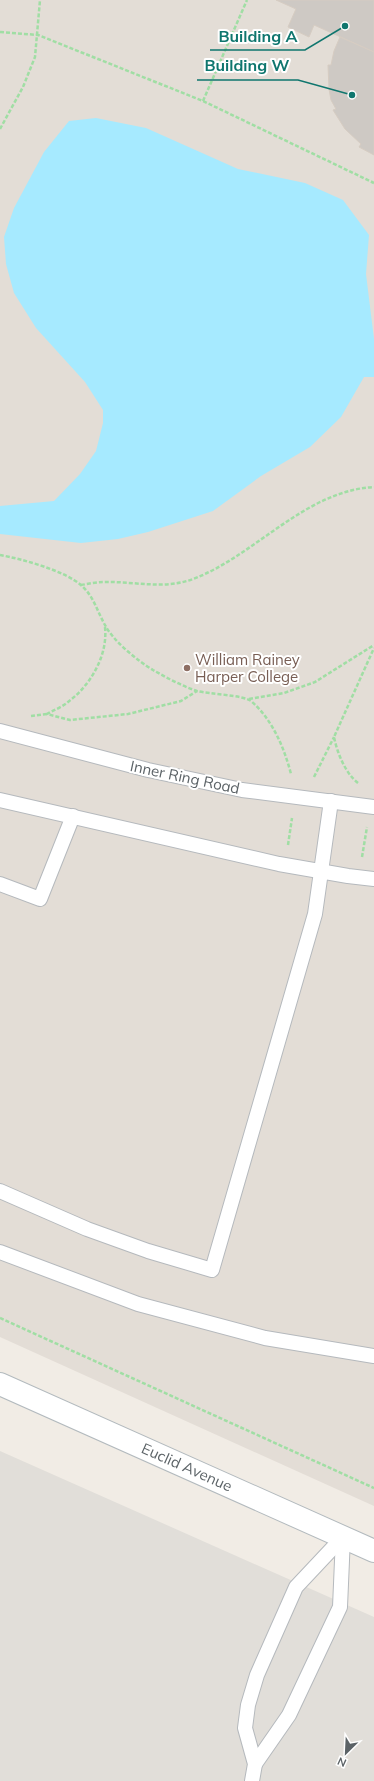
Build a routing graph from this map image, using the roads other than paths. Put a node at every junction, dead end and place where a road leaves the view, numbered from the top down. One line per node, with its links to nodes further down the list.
1 (0, 730): 3 (lane, Inner Ring Road)
2 (0, 800): 5 (lane)
3 (331, 801): 4 (lane, Inner Ring Road); 6 (lane)
4 (374, 806)
5 (73, 816): 6 (lane); 8 (lane)
6 (321, 871): 7 (lane); 9 (lane)
7 (374, 879)
8 (0, 884)
9 (0, 1191)
10 (0, 1252): 11 (lane)
11 (374, 1356)
12 (0, 1384): 13 (main road, Euclid Avenue)
13 (343, 1536): 14 (main road, Euclid Avenue); 15 (lane); 15 (lane)
14 (374, 1551)
15 (255, 1764): 16 (lane)
16 (252, 1781)

